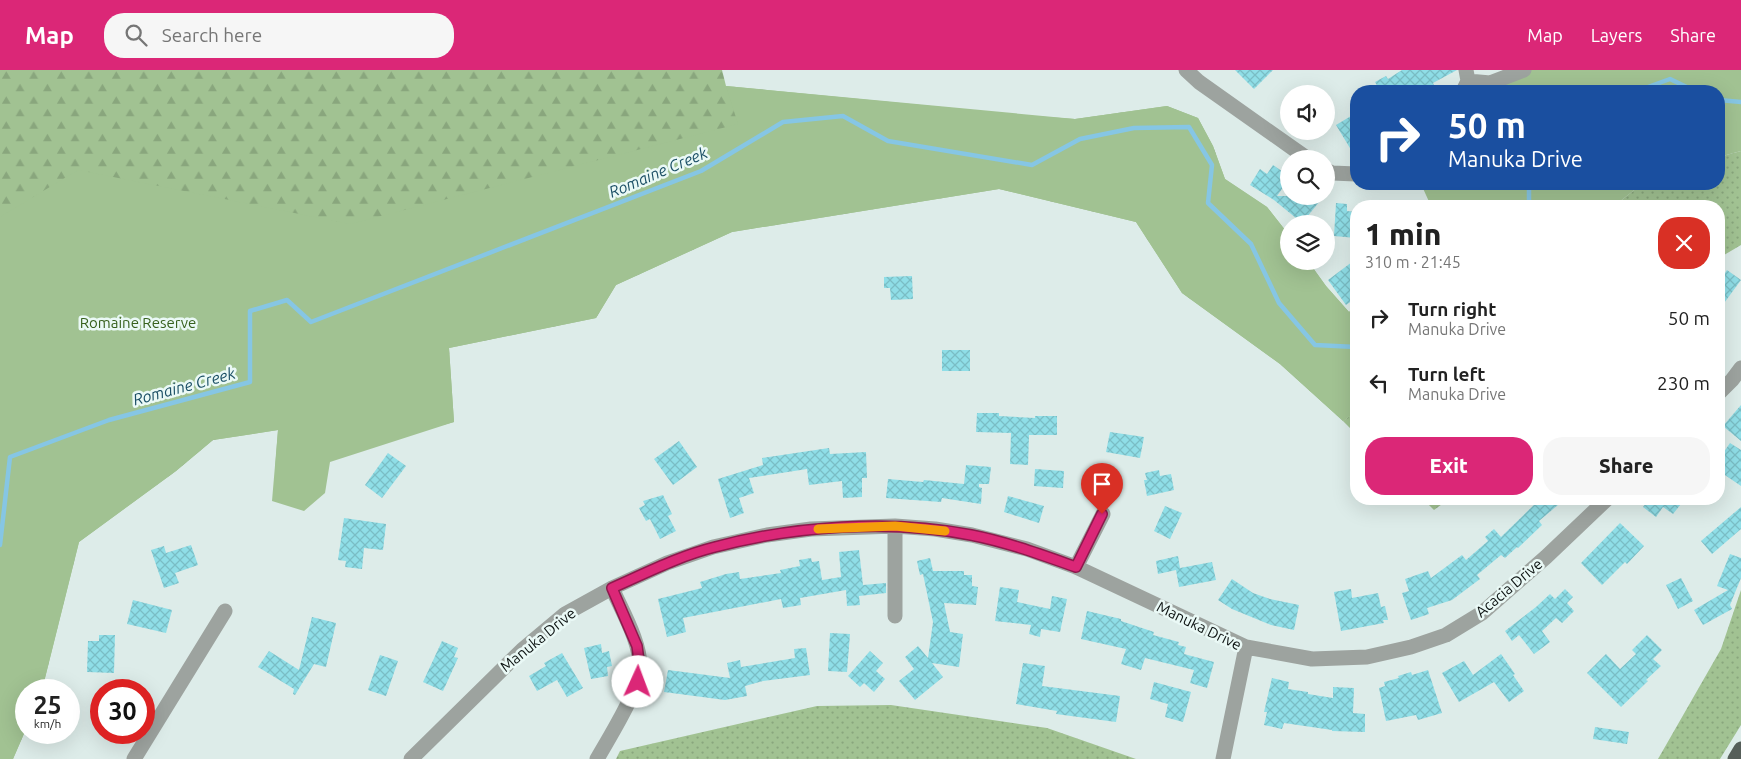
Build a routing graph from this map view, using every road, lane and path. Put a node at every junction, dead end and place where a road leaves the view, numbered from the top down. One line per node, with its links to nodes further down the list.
1 (1186, 70): 4 (street)
2 (1524, 70): 3 (street)
3 (1466, 81)
4 (1295, 150)
5 (1335, 173): 6 (street)
6 (1350, 174)
7 (1741, 368): 8 (street)
8 (1725, 387)
9 (1601, 505): 16 (street, Acacia Drive)
10 (1102, 514): 12 (street)
11 (895, 526): 12 (street, Manuka Drive); 13 (street, Manuka Drive); 15 (street)
12 (1076, 567): 16 (street, Manuka Drive)
13 (612, 588): 19 (street, Manuka Drive); 20 (street)
14 (225, 611): 18 (street)
15 (895, 616)
16 (1246, 647): 21 (street, Manuka Drive)
17 (1741, 749): 22 (highway)
18 (134, 759)
19 (411, 759)
20 (597, 759)
21 (1223, 759)
22 (1734, 759)

